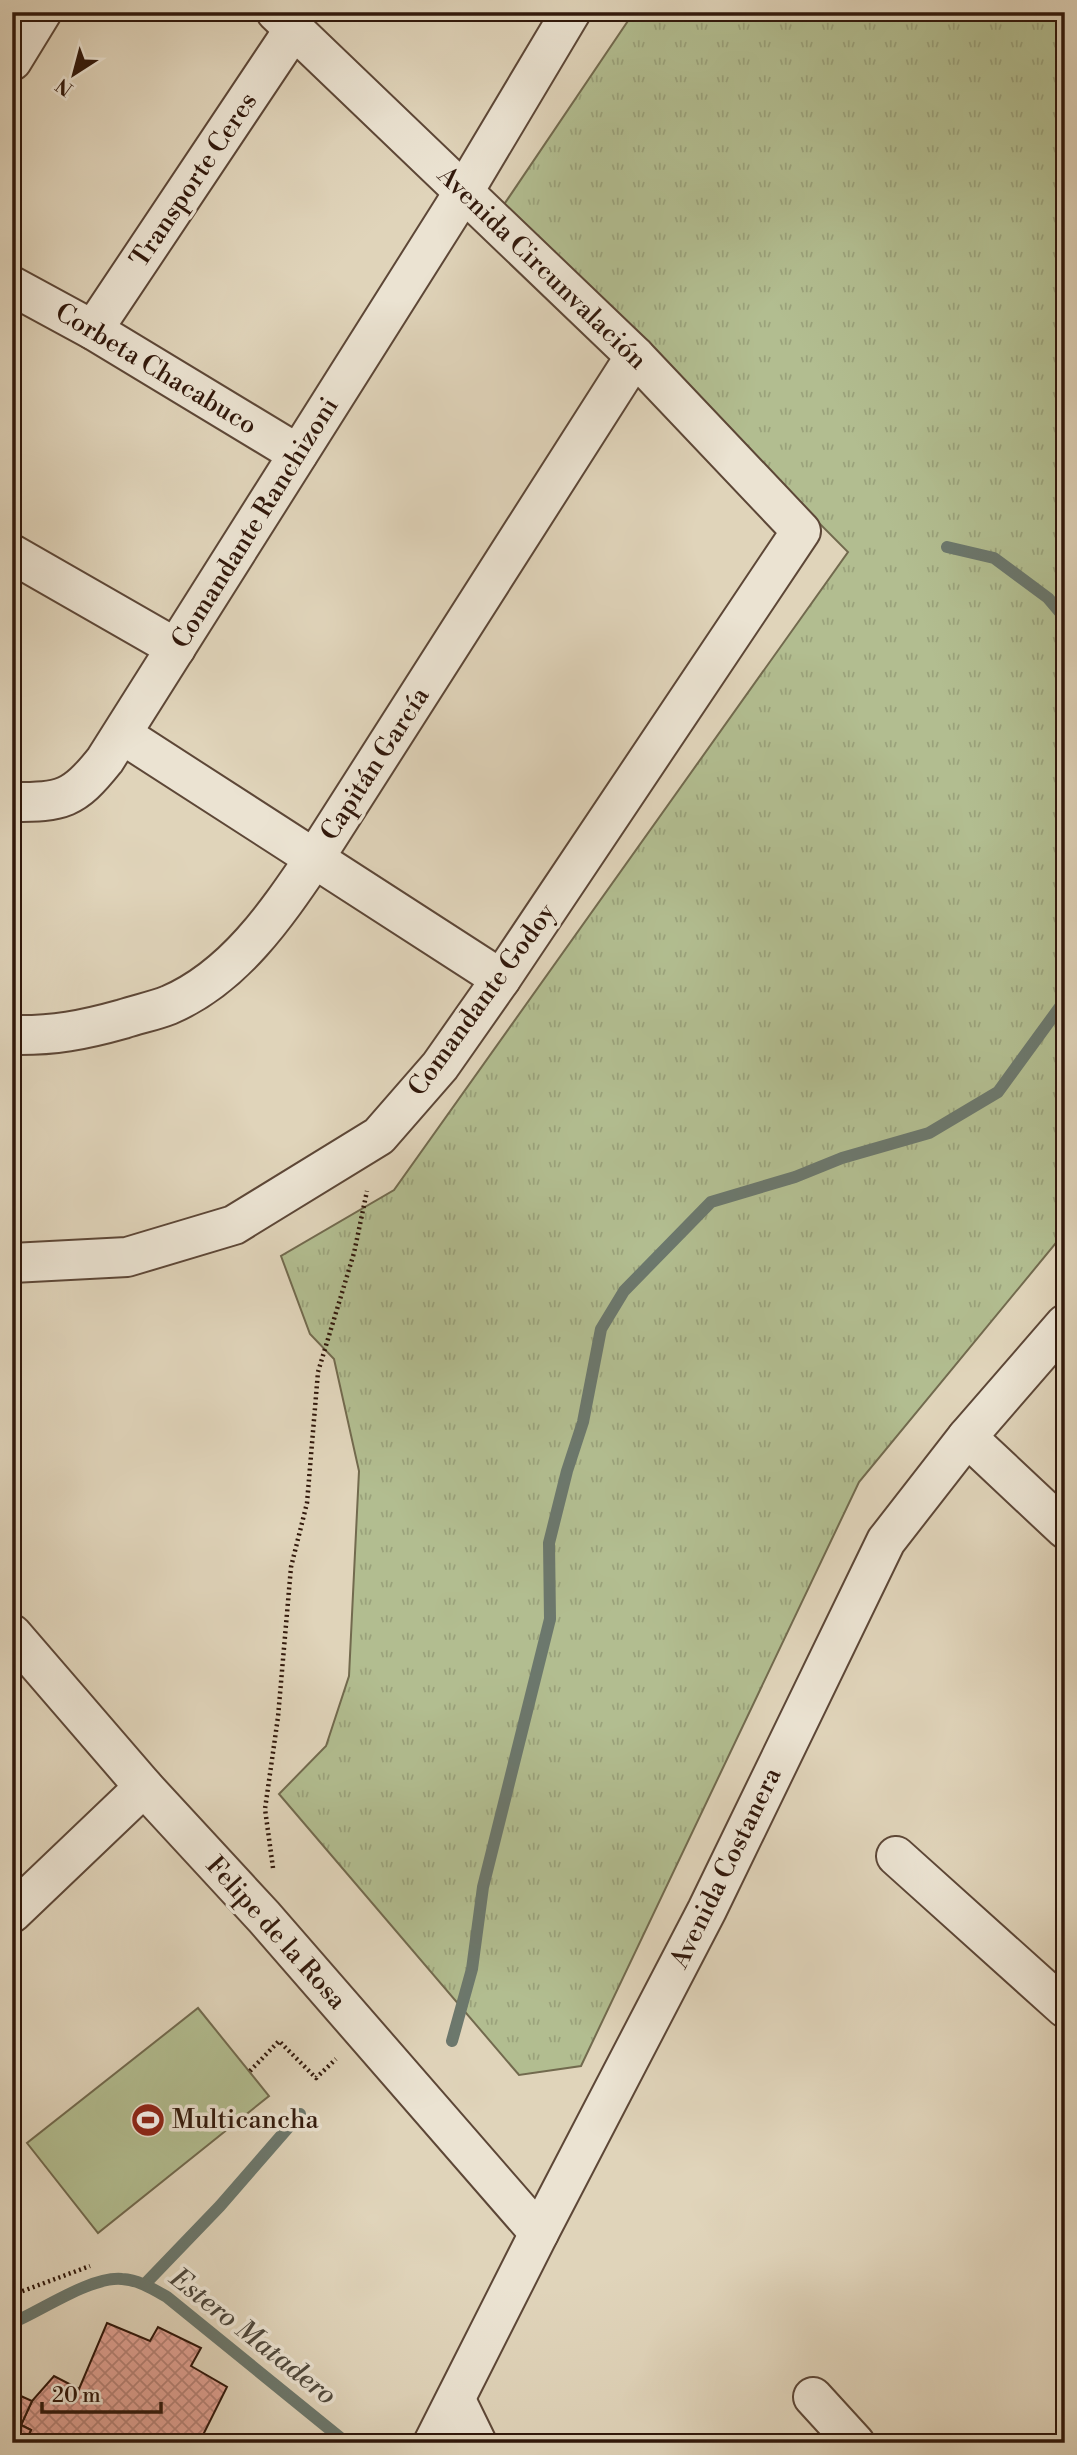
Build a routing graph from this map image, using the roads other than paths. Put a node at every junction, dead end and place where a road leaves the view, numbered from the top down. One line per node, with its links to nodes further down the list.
1 (42, 12): 4 (street)
2 (570, 12): 5 (street, Comandante Ranchizoni)
3 (285, 21): 5 (street, Avenida Circunvalación); 7 (street, Transporte Ceres)
4 (12, 61)
5 (463, 193): 8 (street, Avenida Circunvalación); 9 (street, Comandante Ranchizoni)
6 (12, 286): 7 (street, Corbeta Chacabuco)
7 (93, 330): 9 (street, Corbeta Chacabuco)
8 (635, 356): 10 (street, Avenida Circunvalación); 15 (street, Capitán García)
9 (298, 454): 12 (street, Comandante Ranchizoni)
10 (801, 531): 16 (street, Comandante Godoy)
11 (12, 554): 12 (street)
12 (176, 648): 13 (street, Comandante Ranchizoni)
13 (123, 735): 14 (street, Comandante Ranchizoni); 15 (street)
14 (12, 803)
15 (314, 859): 16 (street); 17 (street, Capitán García)
16 (501, 979): 18 (street, Comandante Godoy)
17 (12, 1035)
18 (12, 1263)
19 (1065, 1325): 20 (street, Avenida Costanera)
20 (967, 1437): 21 (street); 27 (street, Avenida Costanera)
21 (1065, 1530)
22 (12, 1634): 23 (street, Felipe de la Rosa)
23 (144, 1787): 25 (street); 27 (street, Felipe de la Rosa)
24 (896, 1856): 26 (street)
25 (12, 1913)
26 (1065, 2008)
27 (539, 2233): 29 (street, Avenida Costanera)
28 (813, 2397): 32 (street)
29 (456, 2400): 30 (street, Avenida Costanera); 31 (street)
30 (433, 2443)
31 (477, 2443)
32 (855, 2443)

